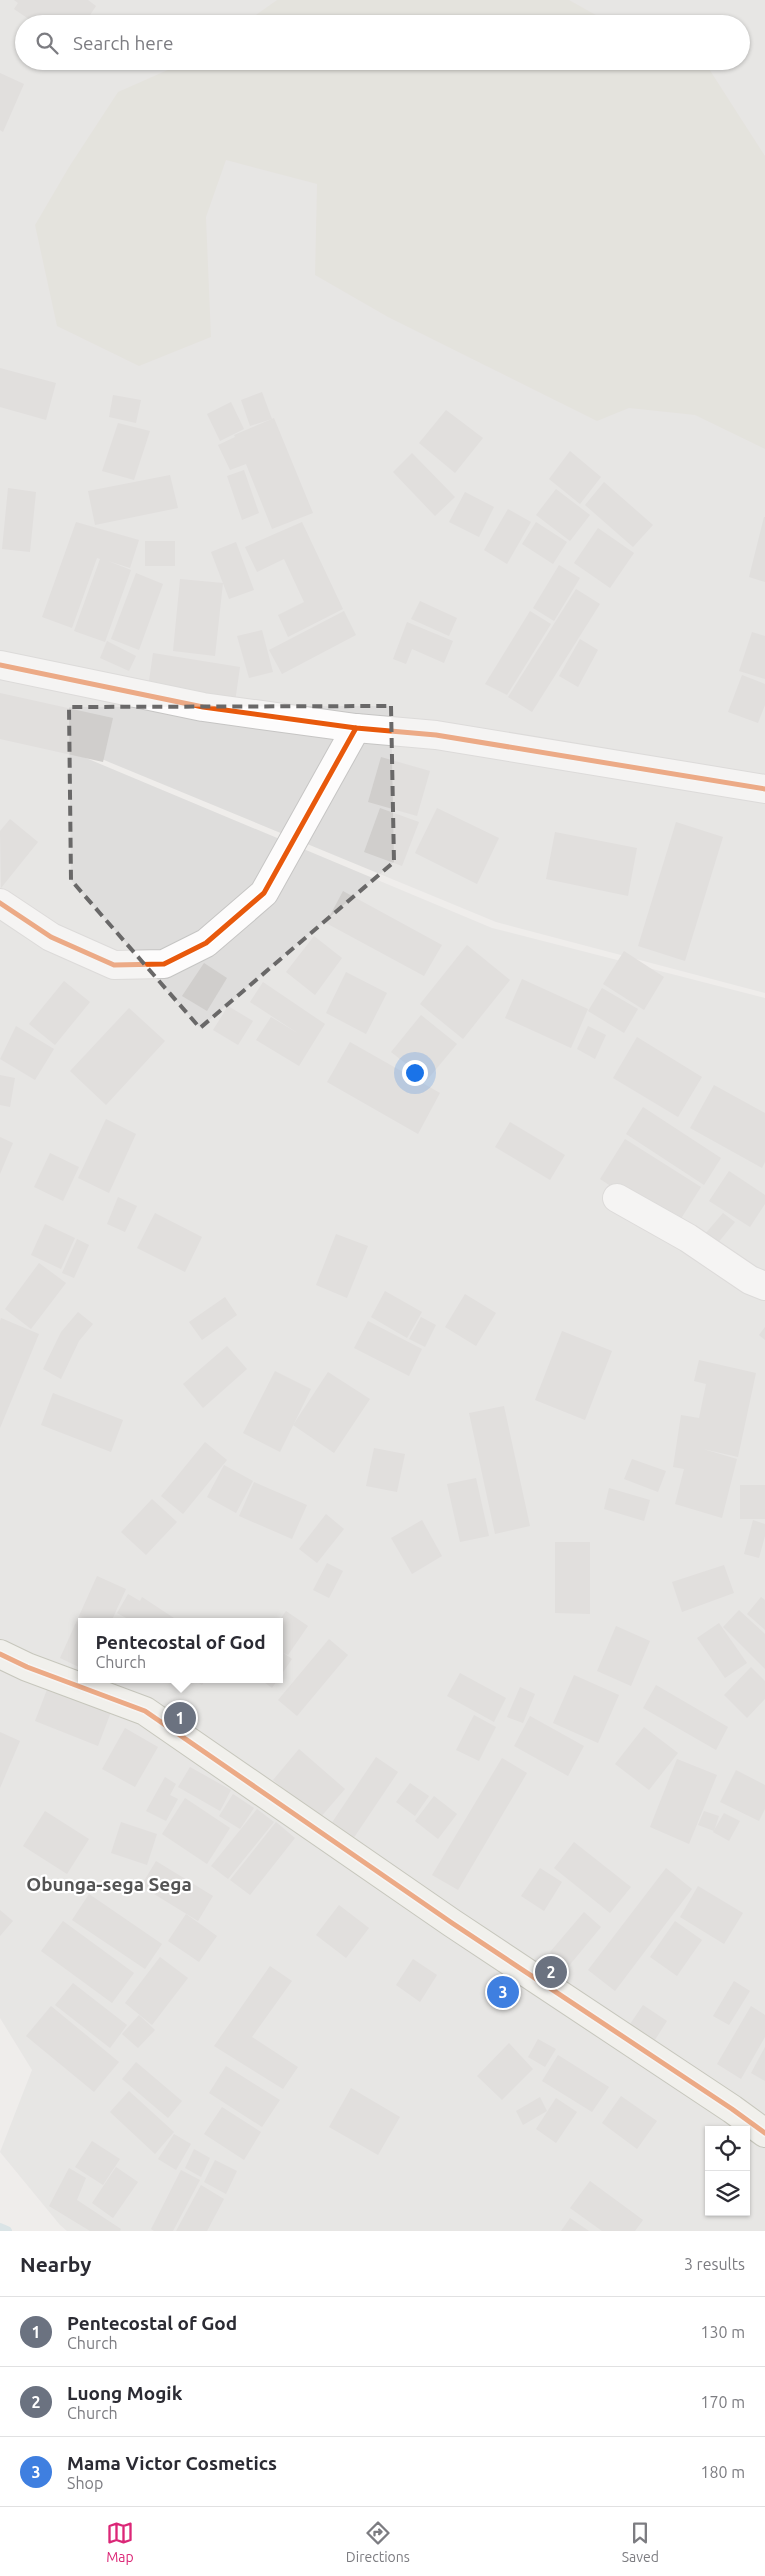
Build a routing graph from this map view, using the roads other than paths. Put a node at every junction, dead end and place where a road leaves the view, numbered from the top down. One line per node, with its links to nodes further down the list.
1 (0, 665): 2 (street)
2 (356, 728): 3 (street); 4 (street)
3 (765, 789)
4 (0, 903)
5 (617, 1198): 6 (street)
6 (765, 1286)
7 (0, 1654): 8 (street)
8 (765, 2133)

